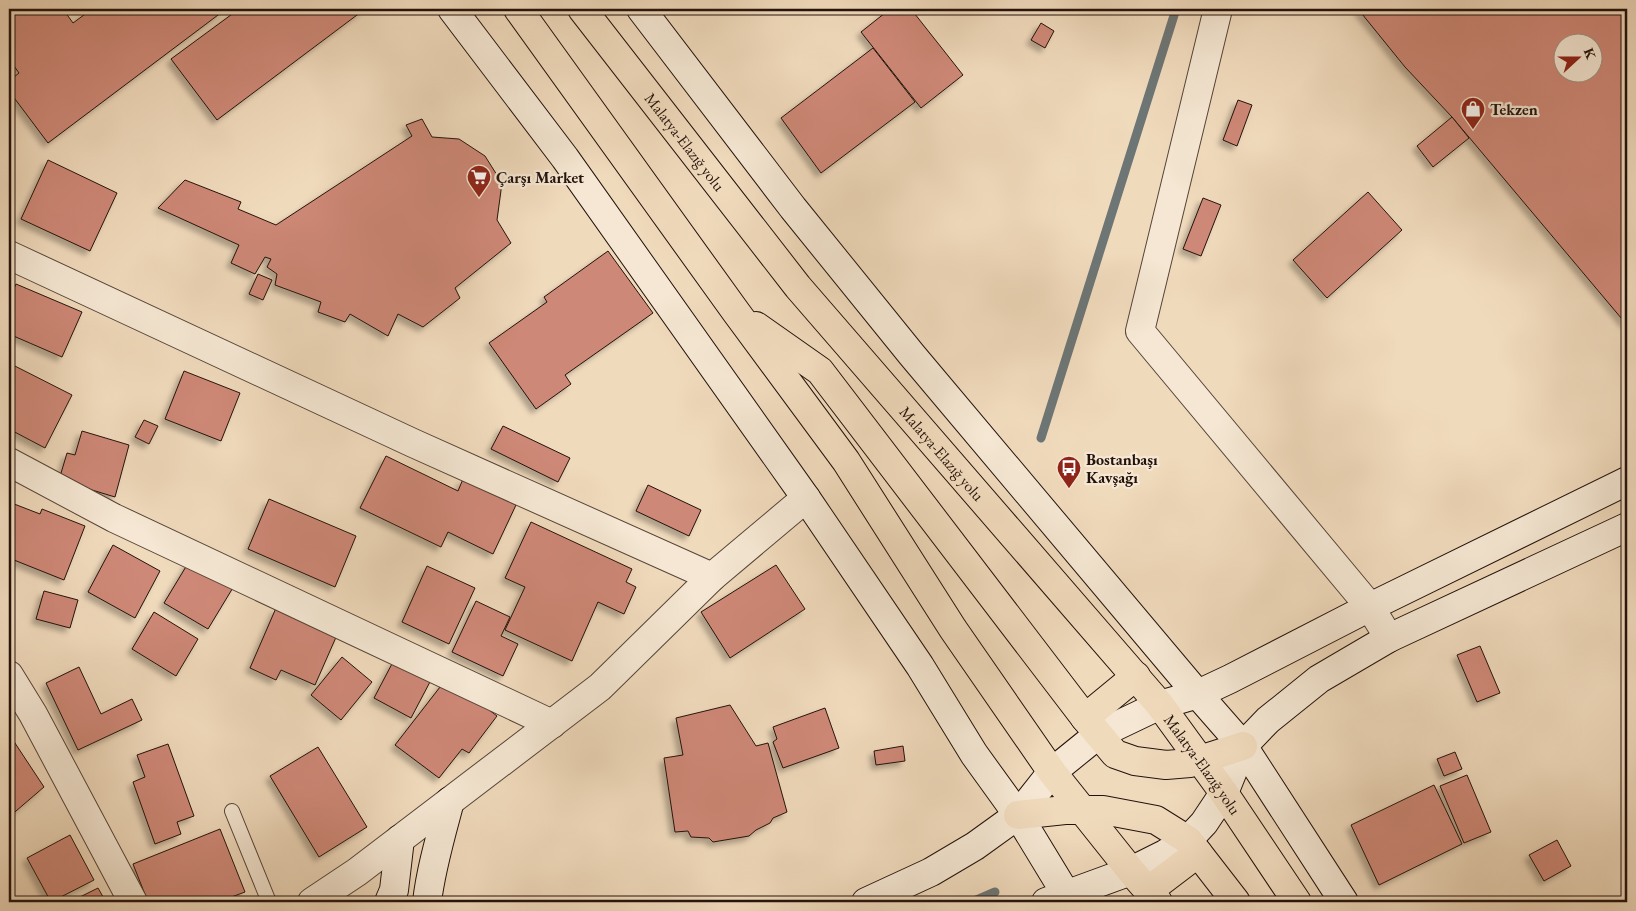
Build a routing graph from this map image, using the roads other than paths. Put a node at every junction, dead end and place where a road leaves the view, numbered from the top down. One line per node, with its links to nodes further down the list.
1 (452, 9): 10 (street)
2 (518, 9): 7 (highway)
3 (582, 9): 16 (highway, Malatya-Elazığ yolu)
4 (641, 9): 17 (street)
5 (1218, 9): 13 (street)
6 (9, 255): 12 (street)
7 (736, 312): 20 (highway); 23 (highway)
8 (9, 462): 19 (street)
9 (1627, 481): 13 (street)
10 (806, 498): 12 (street); 28 (street)
11 (1627, 526): 14 (street)
12 (712, 577): 19 (street)
13 (1370, 608): 14 (street); 17 (street)
14 (1389, 638): 21 (street)
15 (9, 675): 33 (street)
16 (1136, 676): 18 (highway, Malatya-Elazığ yolu); 20 (highway)
17 (1198, 694): 18 (street); 21 (street)
18 (1160, 705): 20 (street); 22 (highway, Malatya-Elazığ yolu)
19 (552, 724): 25 (street)
20 (1092, 727): 22 (highway); 23 (street)
21 (1244, 746): 22 (highway); 24 (street); 41 (street)
22 (1201, 760): 24 (highway, Malatya-Elazığ yolu)
23 (1052, 772): 26 (highway); 28 (street)
24 (1224, 793): 30 (street); 40 (highway, Malatya-Elazığ yolu)
25 (450, 801): 29 (street); 37 (street)
26 (1082, 810): 28 (highway); 30 (highway); 31 (highway)
27 (232, 811): 34 (lane)
28 (1018, 815): 32 (street); 38 (street)
29 (400, 840): 35 (street); 36 (street)
30 (1193, 846): 31 (street); 39 (highway)
31 (1146, 888): 32 (street)
32 (1062, 899)
33 (133, 902)
34 (269, 902)
35 (312, 902)
36 (389, 902)
37 (427, 902)
38 (866, 902)
39 (1236, 902)
40 (1297, 902)
41 (1344, 902)

